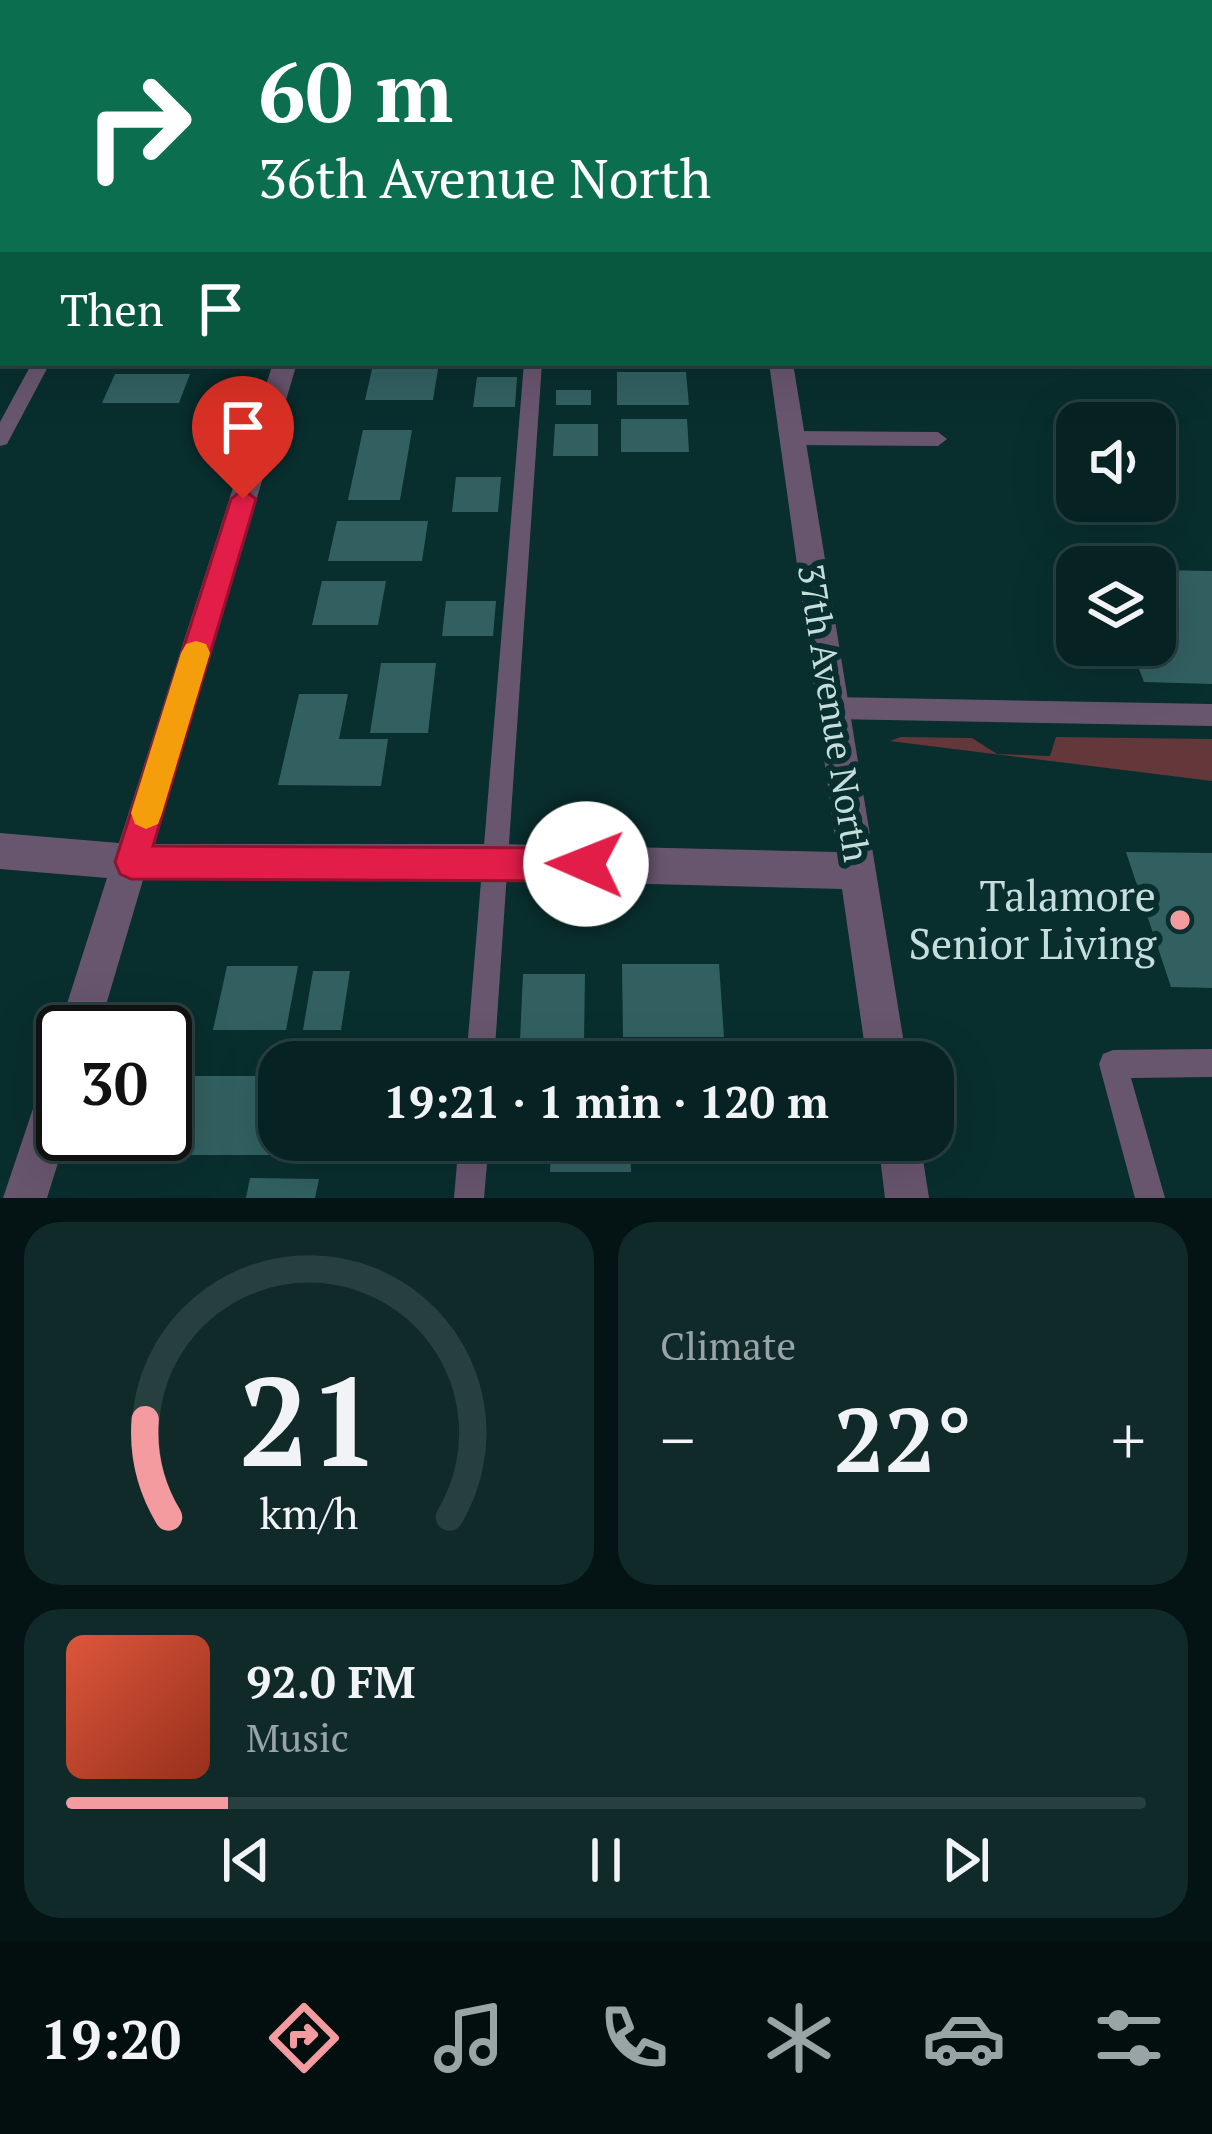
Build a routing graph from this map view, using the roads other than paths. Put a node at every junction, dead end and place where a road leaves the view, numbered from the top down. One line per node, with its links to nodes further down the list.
1 (39, 366): 6 (lane)
2 (284, 366): 11 (street)
3 (533, 366): 12 (lane)
4 (781, 366): 5 (street, 37th Avenue North)
5 (792, 438): 7 (lane); 8 (street, 37th Avenue North)
6 (0, 439)
7 (938, 439)
8 (833, 708): 9 (lane); 13 (street, 37th Avenue North)
9 (1212, 716)
10 (0, 851): 11 (street)
11 (131, 862): 12 (street); 14 (street)
12 (495, 862): 13 (street); 15 (lane)
13 (858, 871): 16 (street, 37th Avenue North)
14 (86, 1005)
15 (482, 1041)
16 (884, 1041)
17 (1212, 1063): 24 (lane)
18 (38, 1161): 21 (street)
19 (473, 1161): 22 (lane)
20 (902, 1161): 23 (street)
21 (26, 1198)
22 (470, 1198)
23 (908, 1198)
24 (1150, 1198)

